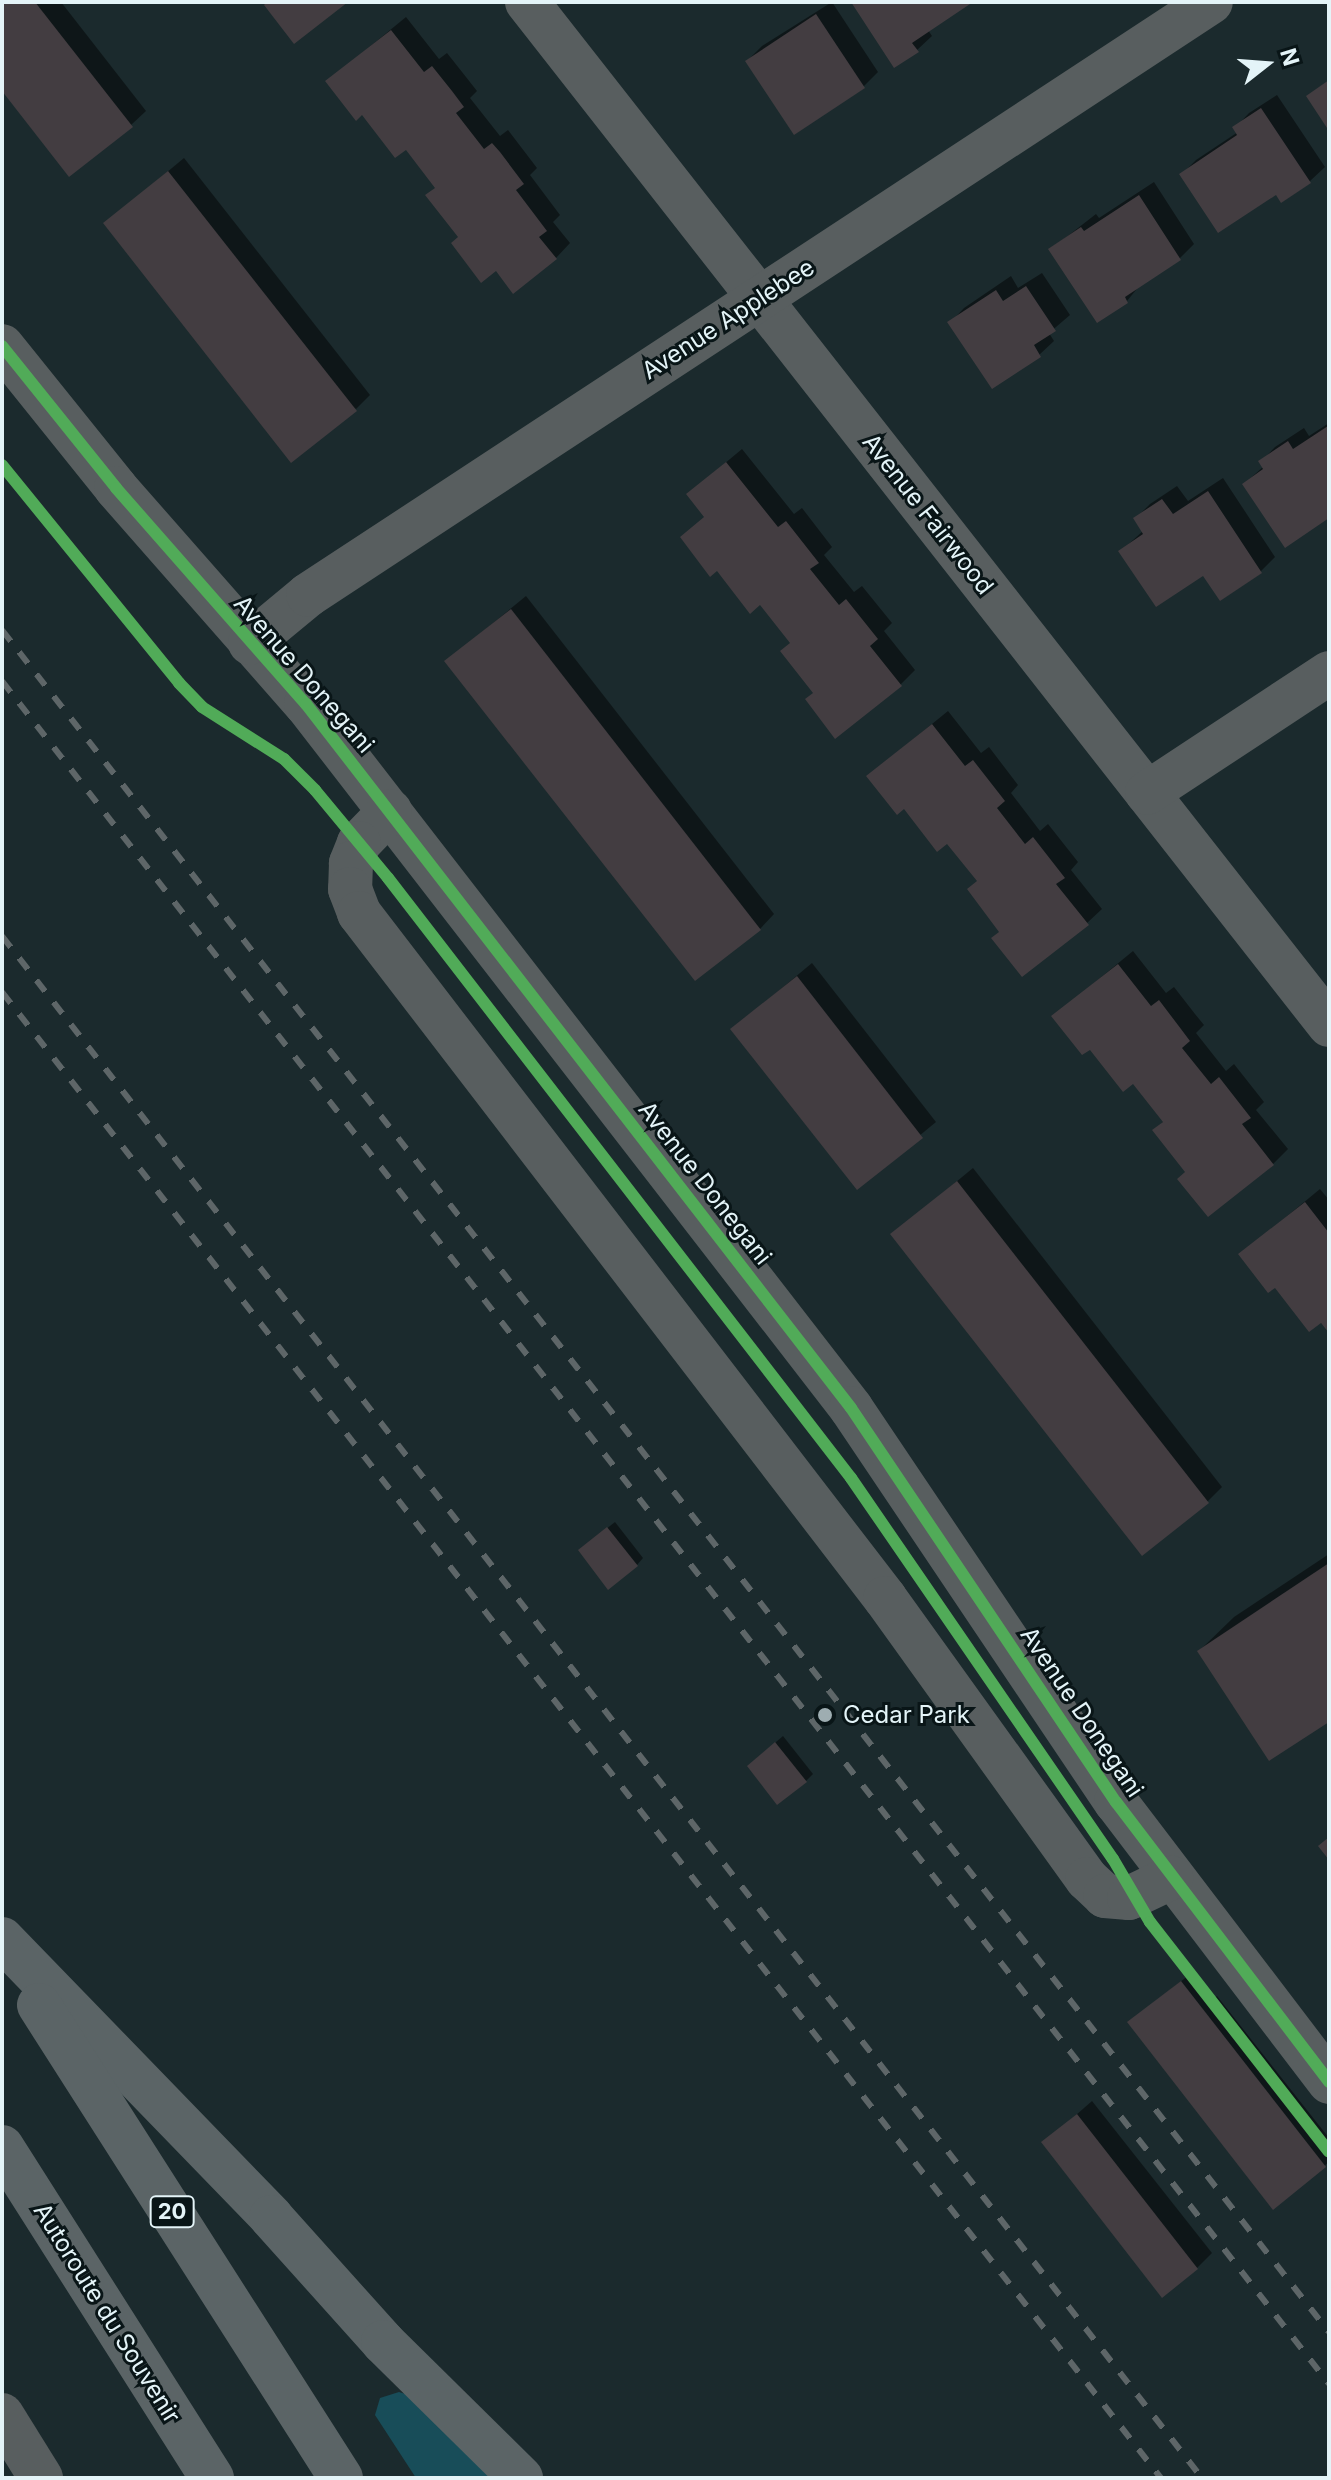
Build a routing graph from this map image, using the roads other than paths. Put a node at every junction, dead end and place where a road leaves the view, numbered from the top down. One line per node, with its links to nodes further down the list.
1 (527, 2): 3 (street, Avenue Fairwood)
2 (1211, 2): 3 (street, Avenue Applebee)
3 (758, 300): 5 (street, Avenue Applebee); 7 (street, Avenue Fairwood)
4 (2, 346): 5 (street, Avenue Donegani)
5 (250, 643): 8 (street, Avenue Donegani)
6 (1329, 673): 7 (street)
7 (1147, 793): 9 (street, Avenue Fairwood)
8 (390, 811): 10 (street, Avenue Donegani); 10 (street)
9 (1329, 1025)
10 (1171, 1878): 13 (street, Avenue Donegani)
11 (2, 1939): 19 (highway)
12 (2, 1947): 18 (highway, 20)
13 (1329, 2082)
14 (2, 2147): 17 (highway, Autoroute du Souvenir)
15 (2, 2415): 16 (street)
16 (41, 2478)
17 (212, 2478)
18 (341, 2478)
19 (521, 2478)

